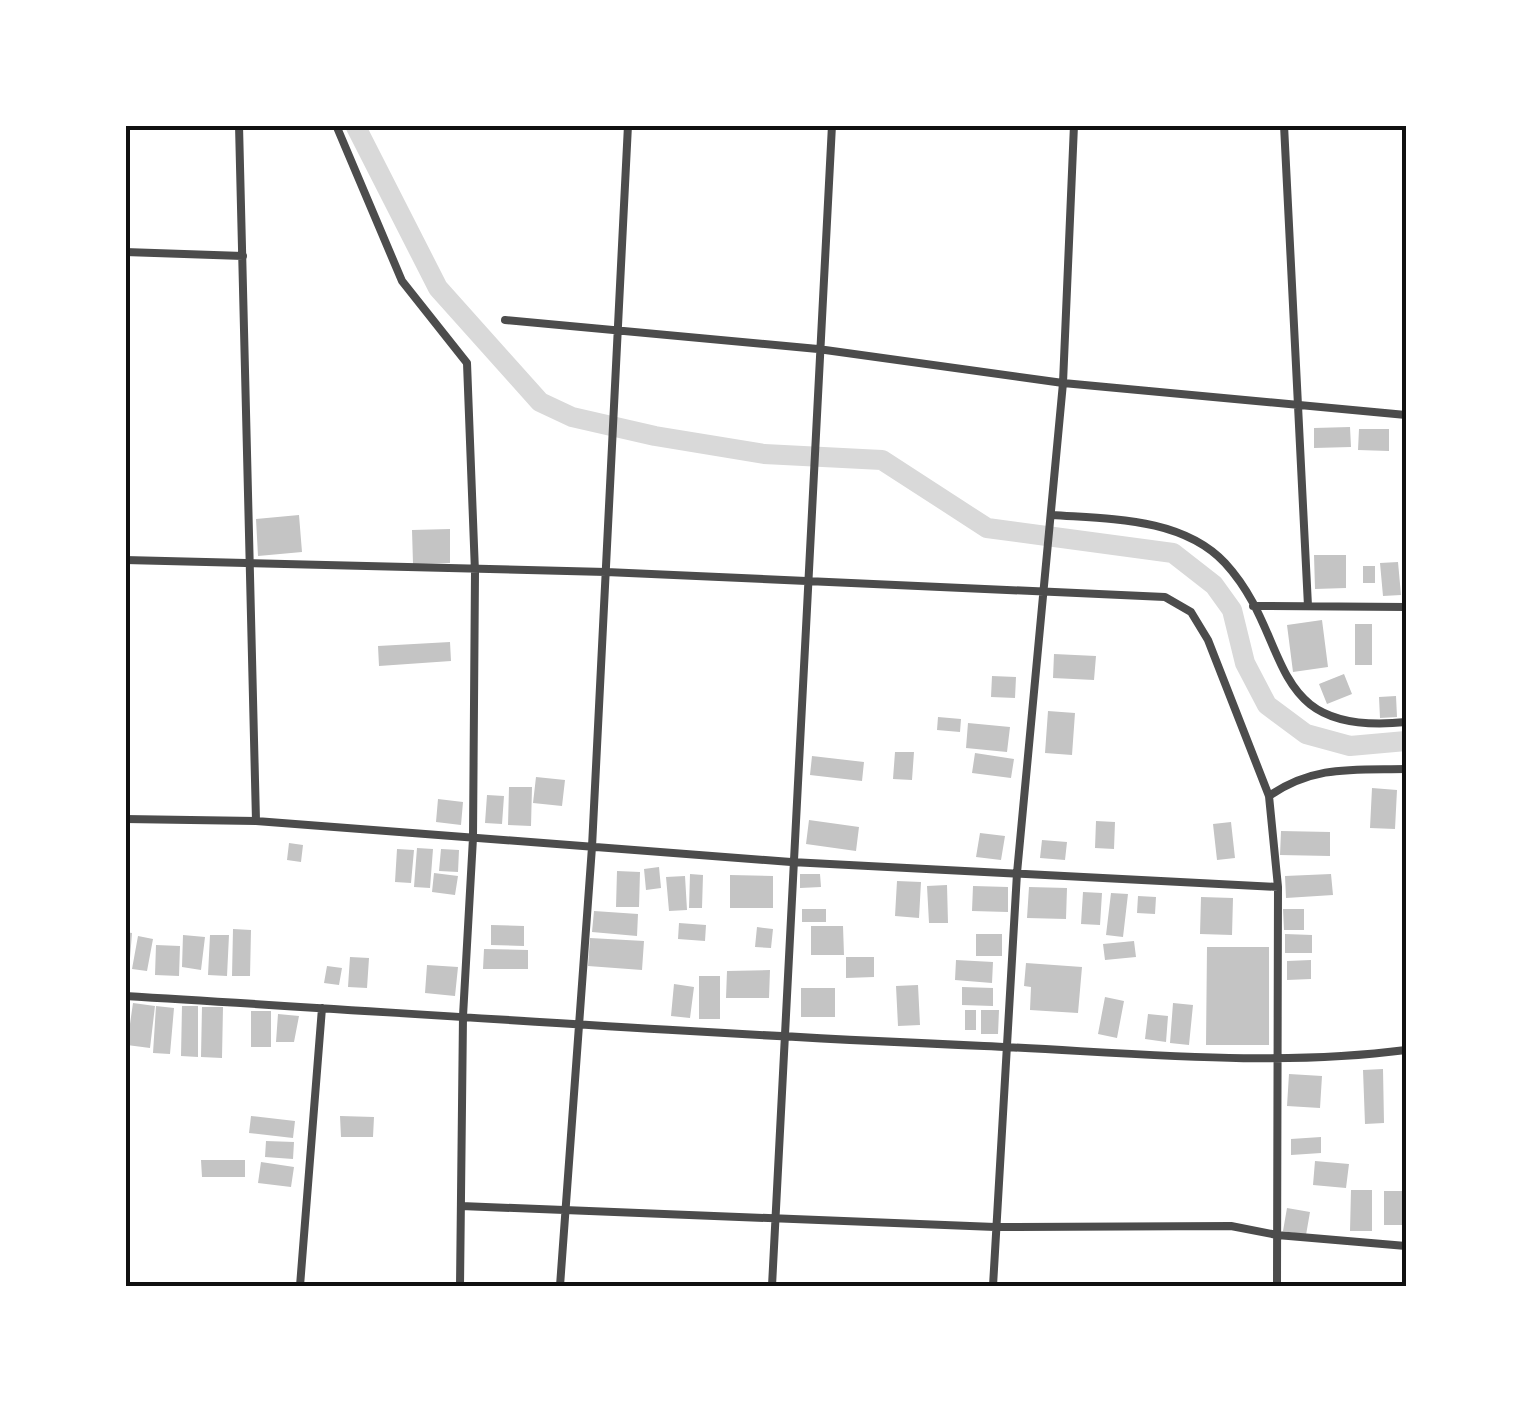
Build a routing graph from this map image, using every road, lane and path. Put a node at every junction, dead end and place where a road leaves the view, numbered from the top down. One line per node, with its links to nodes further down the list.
1 (239, 125): 8 (street)
2 (336, 125): 18 (street)
3 (628, 125): 10 (street)
4 (832, 125): 11 (street)
5 (1074, 125): 12 (street)
6 (1284, 125): 13 (street)
7 (125, 252): 8 (street)
8 (243, 256): 17 (street)
9 (506, 320): 10 (street)
10 (618, 330): 11 (street); 19 (street)
11 (818, 350): 12 (street); 20 (street)
12 (1062, 383): 13 (street); 15 (street)
13 (1300, 404): 14 (street); 23 (street)
14 (1406, 415)
15 (1052, 518): 21 (street); 22 (street)
16 (125, 560): 17 (street)
17 (248, 566): 18 (street); 29 (street)
18 (474, 572): 19 (street); 30 (street)
19 (606, 572): 20 (street); 31 (street)
20 (810, 580): 21 (street); 32 (street)
21 (1046, 594): 27 (street); 33 (street)
22 (1252, 606): 23 (street); 25 (street)
23 (1308, 606): 24 (street)
24 (1406, 607)
25 (1406, 722)
26 (1406, 770): 27 (street)
27 (1269, 796): 34 (street)
28 (125, 819): 29 (street)
29 (256, 821): 30 (street)
30 (473, 838): 31 (street); 37 (street)
31 (592, 847): 32 (street); 38 (street)
32 (791, 862): 33 (street); 39 (street)
33 (1017, 873): 34 (street); 40 (street)
34 (1278, 887): 42 (street)
35 (125, 996): 36 (street)
36 (322, 1008): 37 (street); 49 (street)
37 (463, 1016): 38 (street); 43 (street)
38 (578, 1023): 39 (street); 44 (street)
39 (783, 1038): 40 (street); 45 (street)
40 (1007, 1047): 42 (street); 46 (street)
41 (1406, 1050): 42 (street)
42 (1280, 1058): 47 (street)
43 (460, 1206): 44 (street); 50 (street)
44 (567, 1211): 45 (street); 51 (street)
45 (775, 1216): 46 (street); 52 (street)
46 (995, 1227): 47 (street); 53 (street)
47 (1277, 1235): 48 (street); 54 (street)
48 (1406, 1246)
49 (300, 1286)
50 (460, 1286)
51 (560, 1286)
52 (772, 1286)
53 (993, 1286)
54 (1277, 1286)

